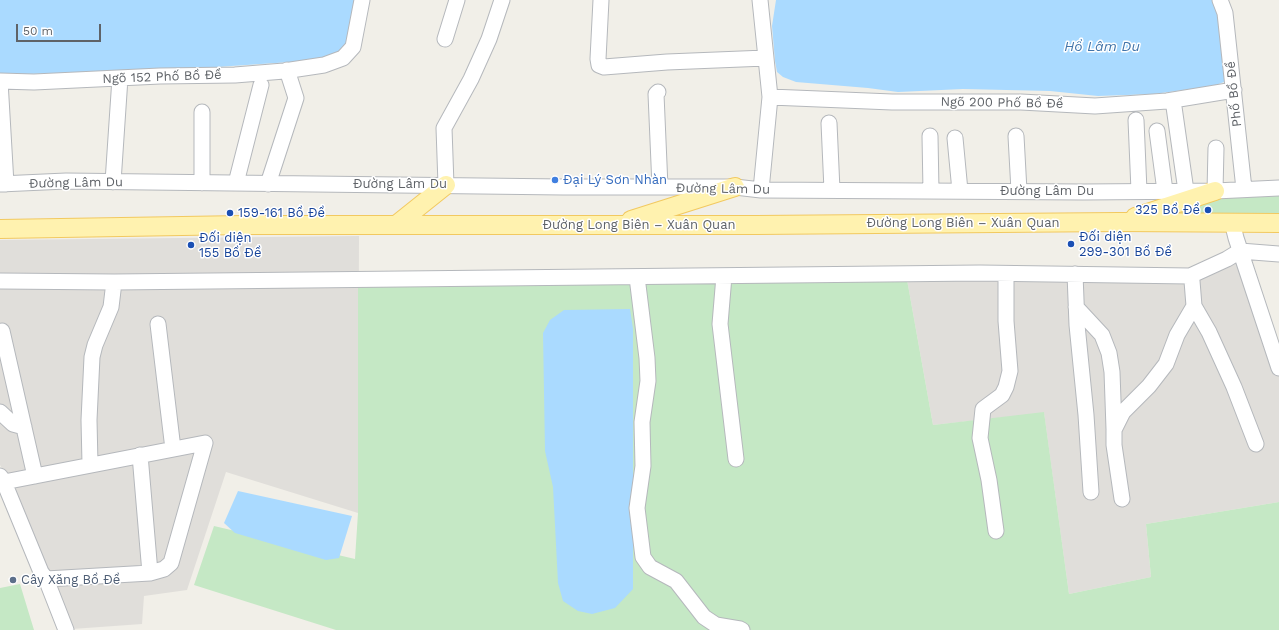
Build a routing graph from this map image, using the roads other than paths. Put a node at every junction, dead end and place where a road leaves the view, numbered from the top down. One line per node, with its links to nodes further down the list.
1 (362, 0): 9 (street, Ngõ 152 Phố Bồ Đề)
2 (457, 0): 7 (street)
3 (502, 0): 31 (street)
4 (601, 0): 8 (street)
5 (760, 0): 8 (street)
6 (1220, 0): 13 (street, Phố Bồ Đề)
7 (445, 39)
8 (766, 58): 15 (street)
9 (288, 70): 10 (street, Ngõ 152 Phố Bồ Đề); 30 (street)
10 (120, 78): 11 (street, Ngõ 152 Phố Bồ Đề); 26 (street)
11 (0, 81): 17 (street)
12 (261, 85): 28 (street)
13 (1234, 90): 16 (street, Ngõ 200 Phố Bồ Đề); 35 (street, Phố Bồ Đề)
14 (658, 92): 33 (street)
15 (770, 97): 16 (street, Ngõ 200 Phố Bồ Đề); 36 (street)
16 (1173, 100): 43 (street)
17 (1, 112): 29 (street)
18 (202, 112): 27 (street)
19 (1136, 120): 41 (street)
20 (829, 123): 37 (street)
21 (1157, 131): 42 (street)
22 (930, 136): 38 (street)
23 (1016, 136): 40 (street)
24 (955, 138): 39 (street)
25 (1216, 148): 44 (street)
26 (113, 182): 27 (street, Đường Lâm Du); 29 (street, Đường Lâm Du)
27 (202, 183): 28 (street, Đường Lâm Du)
28 (236, 183): 30 (street, Đường Lâm Du)
29 (3, 184)
30 (268, 184): 31 (street, Đường Lâm Du)
31 (446, 185): 33 (street, Đường Lâm Du); 48 (main road)
32 (735, 187): 33 (street, Đường Lâm Du); 36 (street, Đường Lâm Du); 49 (main road)
33 (660, 188)
34 (1279, 188): 35 (street, Đường Lâm Du)
35 (1244, 189): 44 (street, Đường Lâm Du)
36 (761, 190): 37 (street, Đường Lâm Du)
37 (832, 190): 38 (street, Đường Lâm Du)
38 (931, 191): 39 (street, Đường Lâm Du)
39 (960, 191): 40 (street, Đường Lâm Du)
40 (1018, 191): 41 (street, Đường Lâm Du)
41 (1139, 191): 42 (street, Đường Lâm Du)
42 (1165, 191): 43 (street, Đường Lâm Du)
43 (1186, 191): 44 (street, Đường Lâm Du)
44 (1215, 191): 45 (main road)
45 (1119, 222): 46 (main road, Đường Long Biên – Xuân Quan); 49 (main road, Đường Long Biên – Xuân Quan)
46 (1232, 222): 47 (main road, Đường Long Biên – Xuân Quan); 51 (street)
47 (1279, 223)
48 (396, 225): 49 (main road, Đường Long Biên – Xuân Quan); 50 (main road, Đường Long Biên – Xuân Quan)
49 (615, 225)
50 (0, 229)
51 (1240, 251): 52 (street); 56 (street); 64 (street)
52 (1279, 254)
53 (1006, 274): 54 (street); 55 (street); 77 (street)
54 (1075, 274): 56 (street); 61 (street)
55 (724, 276): 57 (street); 71 (street)
56 (1190, 276): 60 (street)
57 (637, 277): 59 (street); 81 (street)
58 (0, 281): 59 (street)
59 (114, 282): 72 (street)
60 (1194, 306): 67 (street); 68 (street)
61 (1076, 307): 67 (street); 75 (street)
62 (158, 324): 69 (street)
63 (2, 331): 66 (street)
64 (1279, 368)
65 (0, 412): 66 (street)
66 (24, 427): 73 (street)
67 (1114, 430): 76 (street)
68 (1256, 444)
69 (173, 449): 70 (street); 78 (street)
70 (140, 455): 72 (street); 78 (street)
71 (736, 459)
72 (90, 464): 73 (street)
73 (35, 476): 74 (street)
74 (2, 479): 79 (street)
75 (1092, 492)
76 (1122, 499)
77 (996, 531)
78 (150, 573): 79 (street)
79 (46, 579): 80 (street)
80 (66, 630)
81 (742, 630)

